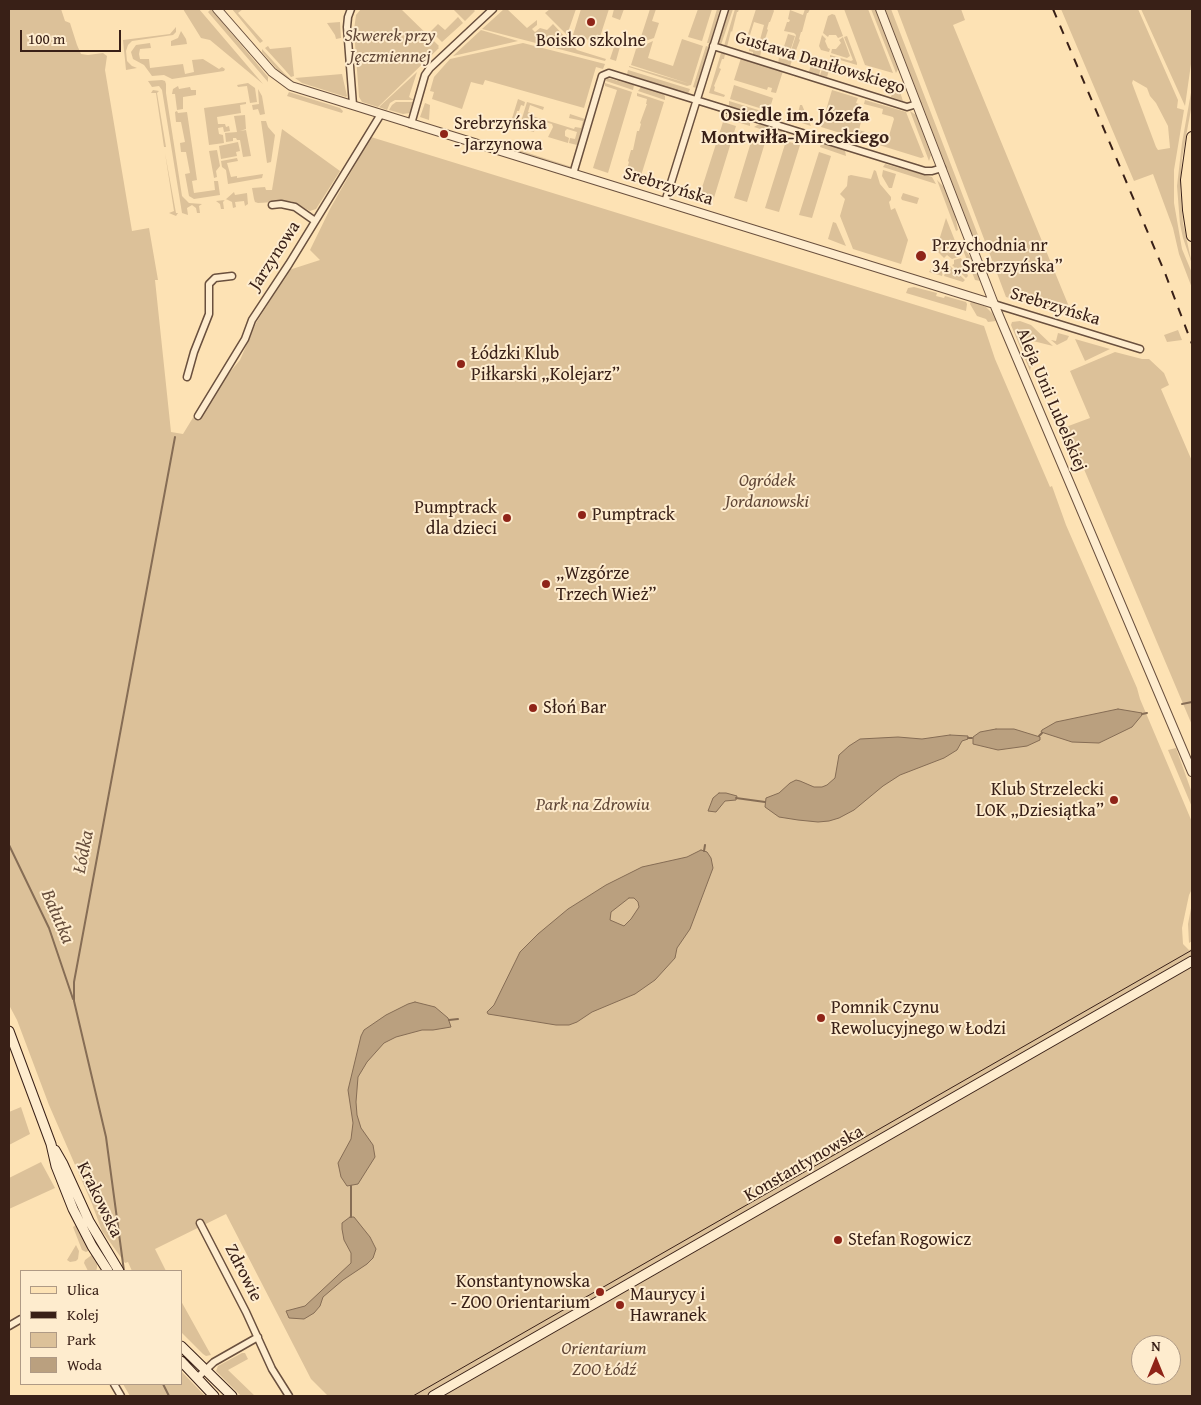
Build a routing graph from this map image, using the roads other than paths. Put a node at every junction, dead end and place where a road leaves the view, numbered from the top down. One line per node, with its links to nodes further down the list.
1 (217, 9): 9 (street, Srebrzyńska)
2 (351, 9): 9 (street)
3 (493, 9): 11 (street)
4 (725, 9): 6 (street)
5 (880, 9): 8 (street, Aleja Unii Lubelskiej)
6 (714, 46): 7 (street); 8 (street, Gustawa Daniłowskiego)
7 (697, 100): 13 (street); 14 (street); 15 (street)
8 (917, 104): 13 (street, Aleja Unii Lubelskiej)
9 (353, 105): 10 (street, Srebrzyńska)
10 (381, 114): 11 (street, Srebrzyńska); 17 (street, Jarzynowa)
11 (411, 124): 14 (street, Srebrzyńska)
12 (1192, 137): 18 (main road)
13 (942, 168): 20 (street, Aleja Unii Lubelskiej)
14 (573, 174): 15 (street, Srebrzyńska)
15 (665, 202): 20 (street, Srebrzyńska)
16 (272, 205): 17 (street)
17 (316, 221): 23 (street, Jarzynowa)
18 (1192, 236)
19 (232, 276): 22 (street)
20 (994, 304): 21 (street, Srebrzyńska); 24 (street, Aleja Unii Lubelskiej)
21 (1140, 349)
22 (187, 377)
23 (198, 416)
24 (1192, 772)
25 (1192, 961): 41 (main road, Konstantynowska)
26 (9, 1031): 28 (main road, Krakowska)
27 (200, 1223): 31 (street, Zdrowie)
28 (110, 1270)
29 (20, 1320): 30 (street)
30 (9, 1326)
31 (258, 1337): 34 (street); 40 (street, Zdrowie)
32 (182, 1347): 34 (main road)
33 (182, 1362): 35 (main road)
34 (205, 1370): 35 (street); 39 (main road)
35 (197, 1378): 38 (main road)
36 (115, 1385): 37 (street)
37 (121, 1396)
38 (214, 1396)
39 (232, 1396)
40 (289, 1396)
41 (432, 1396)

